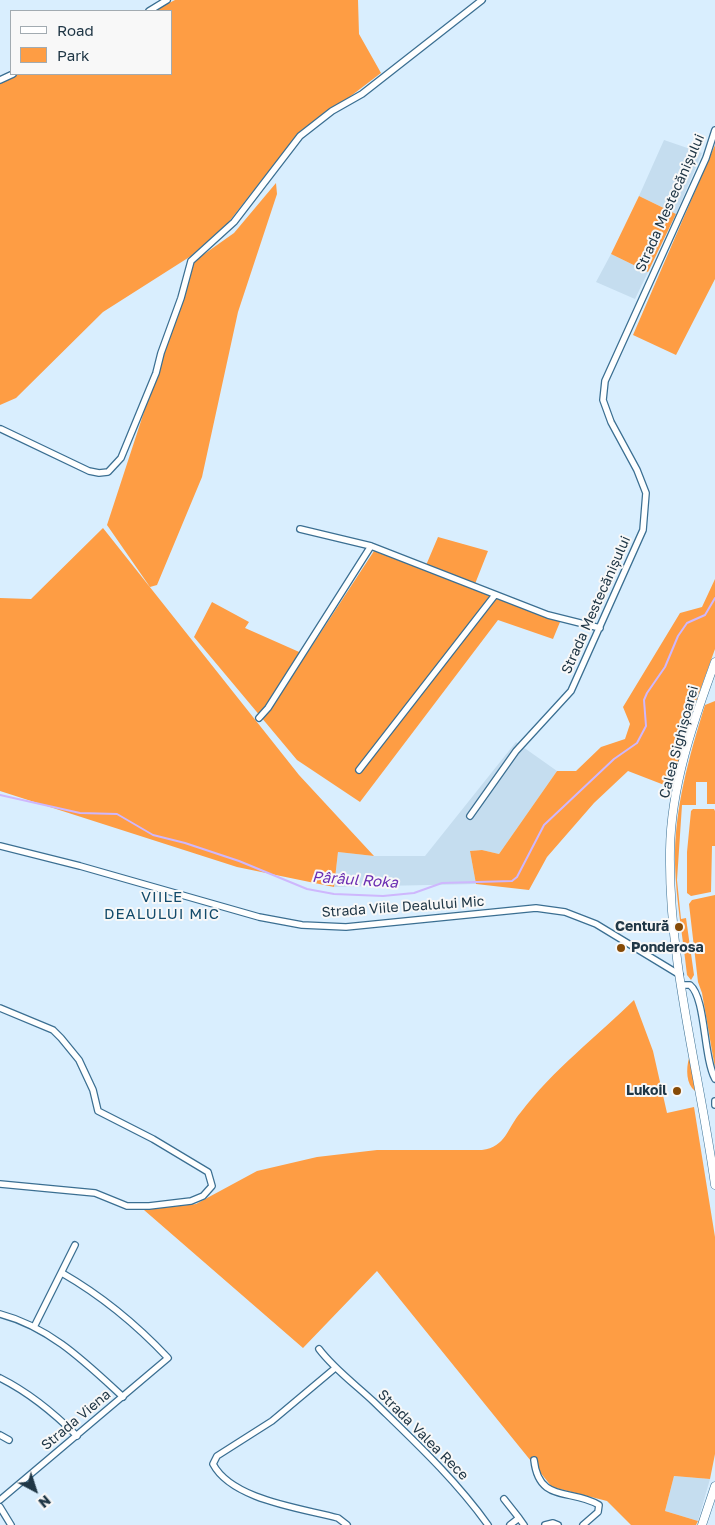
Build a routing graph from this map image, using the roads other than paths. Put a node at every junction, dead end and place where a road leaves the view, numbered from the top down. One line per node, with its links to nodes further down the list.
1 (167, 0): 3 (street)
2 (482, 0): 5 (street)
3 (151, 10)
4 (715, 130): 9 (street, Strada Mestecănișului)
5 (1, 430)
6 (300, 529): 7 (street)
7 (371, 546): 8 (street); 11 (street)
8 (495, 595): 9 (street); 12 (street)
9 (600, 628): 13 (street, Strada Mestecănișului)
10 (715, 662): 15 (main road, Calea Sighișoarei)
11 (259, 718)
12 (359, 770)
13 (470, 816)
14 (0, 846): 15 (street, Strada Viile Dealului Mic)
15 (680, 975): 16 (main road, Calea Sighișoarei)
16 (682, 985): 18 (street); 22 (main road, Calea Sighișoarei)
17 (0, 1008): 23 (street)
18 (715, 1079)
19 (715, 1101): 20 (street)
20 (715, 1105)
21 (715, 1161): 22 (street)
22 (714, 1181)
23 (0, 1184)
24 (74, 1245): 25 (street)
25 (62, 1273): 27 (street); 31 (street, Strada Viena)
26 (0, 1314): 27 (street)
27 (34, 1327): 31 (street)
28 (319, 1349): 29 (street, Strada Valea Rece)
29 (334, 1369): 42 (street); 43 (street, Strada Valea Rece)
30 (0, 1378): 33 (street)
31 (123, 1397): 33 (street, Strada Viena)
32 (0, 1435): 34 (street)
33 (77, 1436): 38 (street, Strada Viena)
34 (9, 1440)
35 (534, 1460): 48 (street)
36 (715, 1486): 49 (main road)
37 (504, 1499): 40 (street)
38 (0, 1500)
39 (0, 1507): 41 (street)
40 (518, 1518): 44 (street); 45 (street)
41 (11, 1525)
42 (348, 1525)
43 (488, 1525)
44 (510, 1525)
45 (524, 1525)
46 (545, 1525): 47 (street)
47 (558, 1525)
48 (583, 1525)
49 (702, 1525)

